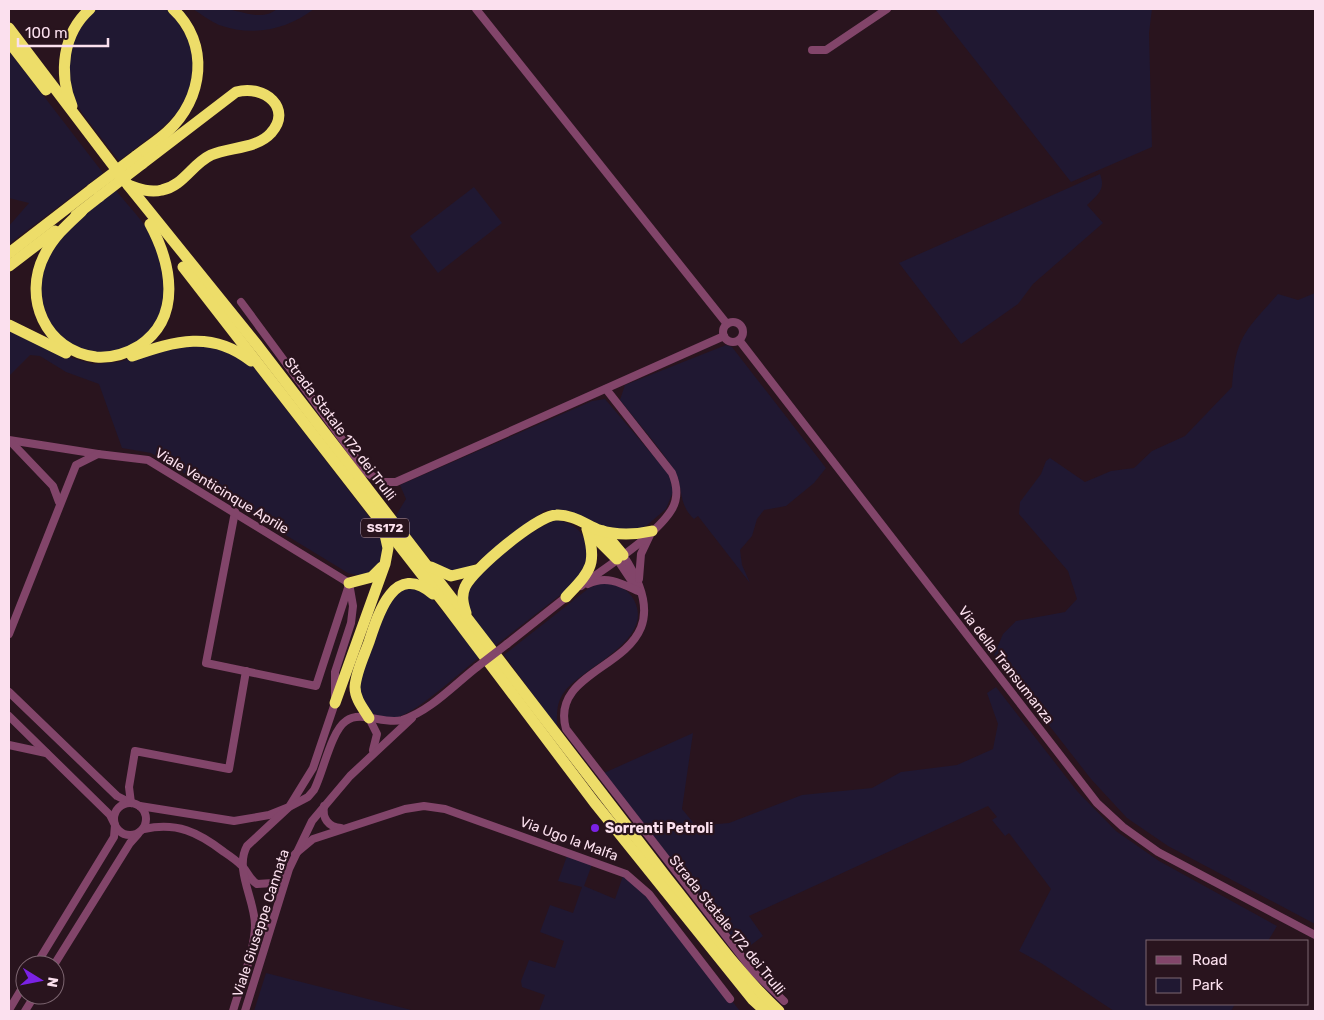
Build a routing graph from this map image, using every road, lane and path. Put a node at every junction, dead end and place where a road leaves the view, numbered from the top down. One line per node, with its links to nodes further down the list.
1 (90, 9): 8 (highway)
2 (173, 9): 9 (highway)
3 (476, 9): 17 (street)
4 (887, 9): 7 (street)
5 (9, 28): 8 (highway, Strada Statale 172 dei Trulli / SS172)
6 (9, 42): 13 (highway, Strada Statale 172 dei Trulli / SS172)
7 (812, 50)
8 (86, 129): 10 (highway, Strada Statale 172 dei Trulli / SS172)
9 (139, 160): 10 (highway); 11 (highway, bridge)
10 (128, 185): 32 (highway, Strada Statale 172 dei Trulli / SS172)
11 (96, 193): 12 (highway); 14 (highway)
12 (82, 211): 13 (highway); 15 (highway)
13 (150, 224): 21 (highway, Strada Statale 172 dei Trulli / SS172)
14 (9, 253)
15 (9, 266)
16 (241, 302): 22 (street)
17 (727, 324): 19 (street); 20 (street)
18 (9, 325): 21 (highway)
19 (724, 336): 20 (street); 22 (street)
20 (739, 340): 60 (street, Via della Transumanza)
21 (263, 370): 27 (highway, Strada Statale 172 dei Trulli / SS172)
22 (606, 389): 30 (street)
23 (10, 441): 24 (street, Viale Venticinque Aprile); 25 (street)
24 (98, 454): 25 (street); 26 (street, Viale Venticinque Aprile)
25 (59, 502): 40 (street)
26 (235, 512): 35 (street, Viale Venticinque Aprile); 41 (street)
27 (379, 519): 33 (highway); 38 (highway, Strada Statale 172 dei Trulli / SS172)
28 (583, 525): 29 (highway); 31 (highway); 34 (highway); 37 (highway)
29 (600, 530): 30 (highway); 31 (highway)
30 (652, 531): 31 (street); 36 (street)
31 (620, 557): 36 (street); 37 (street)
32 (422, 560): 34 (highway); 39 (highway, Strada Statale 172 dei Trulli / SS172)
33 (385, 564): 35 (highway); 43 (highway)
34 (476, 570): 39 (highway)
35 (349, 583): 41 (street); 43 (street)
36 (640, 591): 37 (street); 66 (street)
37 (570, 594): 44 (street, bridge)
38 (447, 606): 46 (highway); 69 (highway, Strada Statale 172 dei Trulli / SS172)
39 (472, 623): 66 (highway, Strada Statale 172 dei Trulli / SS172)
40 (9, 634)
41 (246, 671): 50 (street)
42 (9, 692): 50 (street)
43 (335, 703): 53 (street)
44 (421, 710): 46 (street, Viale Giuseppe Cannata); 49 (street, Viale Giuseppe Cannata)
45 (9, 716): 48 (street)
46 (370, 718): 49 (street); 53 (street, Viale Giuseppe Cannata)
47 (9, 745): 48 (street)
48 (46, 753): 54 (street)
49 (368, 757): 51 (street, Viale Giuseppe Cannata)
50 (131, 803): 52 (street); 54 (street)
51 (324, 804): 55 (street); 57 (street, Viale Giuseppe Cannata)
52 (140, 806): 53 (street); 56 (street)
53 (289, 807): 58 (street, Viale Giuseppe Cannata)
54 (115, 825): 56 (street); 61 (street)
55 (346, 828): 57 (street, Via Ugo la Malfa); 64 (street, Via Ugo la Malfa)
56 (141, 831): 58 (street); 62 (street)
57 (295, 854): 59 (street, Viale Giuseppe Cannata)
58 (243, 867): 59 (street); 63 (street, Viale Giuseppe Cannata)
59 (289, 869): 65 (street, Viale Giuseppe Cannata)
60 (1315, 935)
61 (42, 955)
62 (60, 955)
63 (237, 998): 65 (street); 67 (street, Viale Giuseppe Cannata)
64 (730, 999)
65 (248, 1002): 68 (street, Viale Giuseppe Cannata)
66 (782, 1006)
67 (233, 1011)
68 (245, 1011)
69 (765, 1011)

